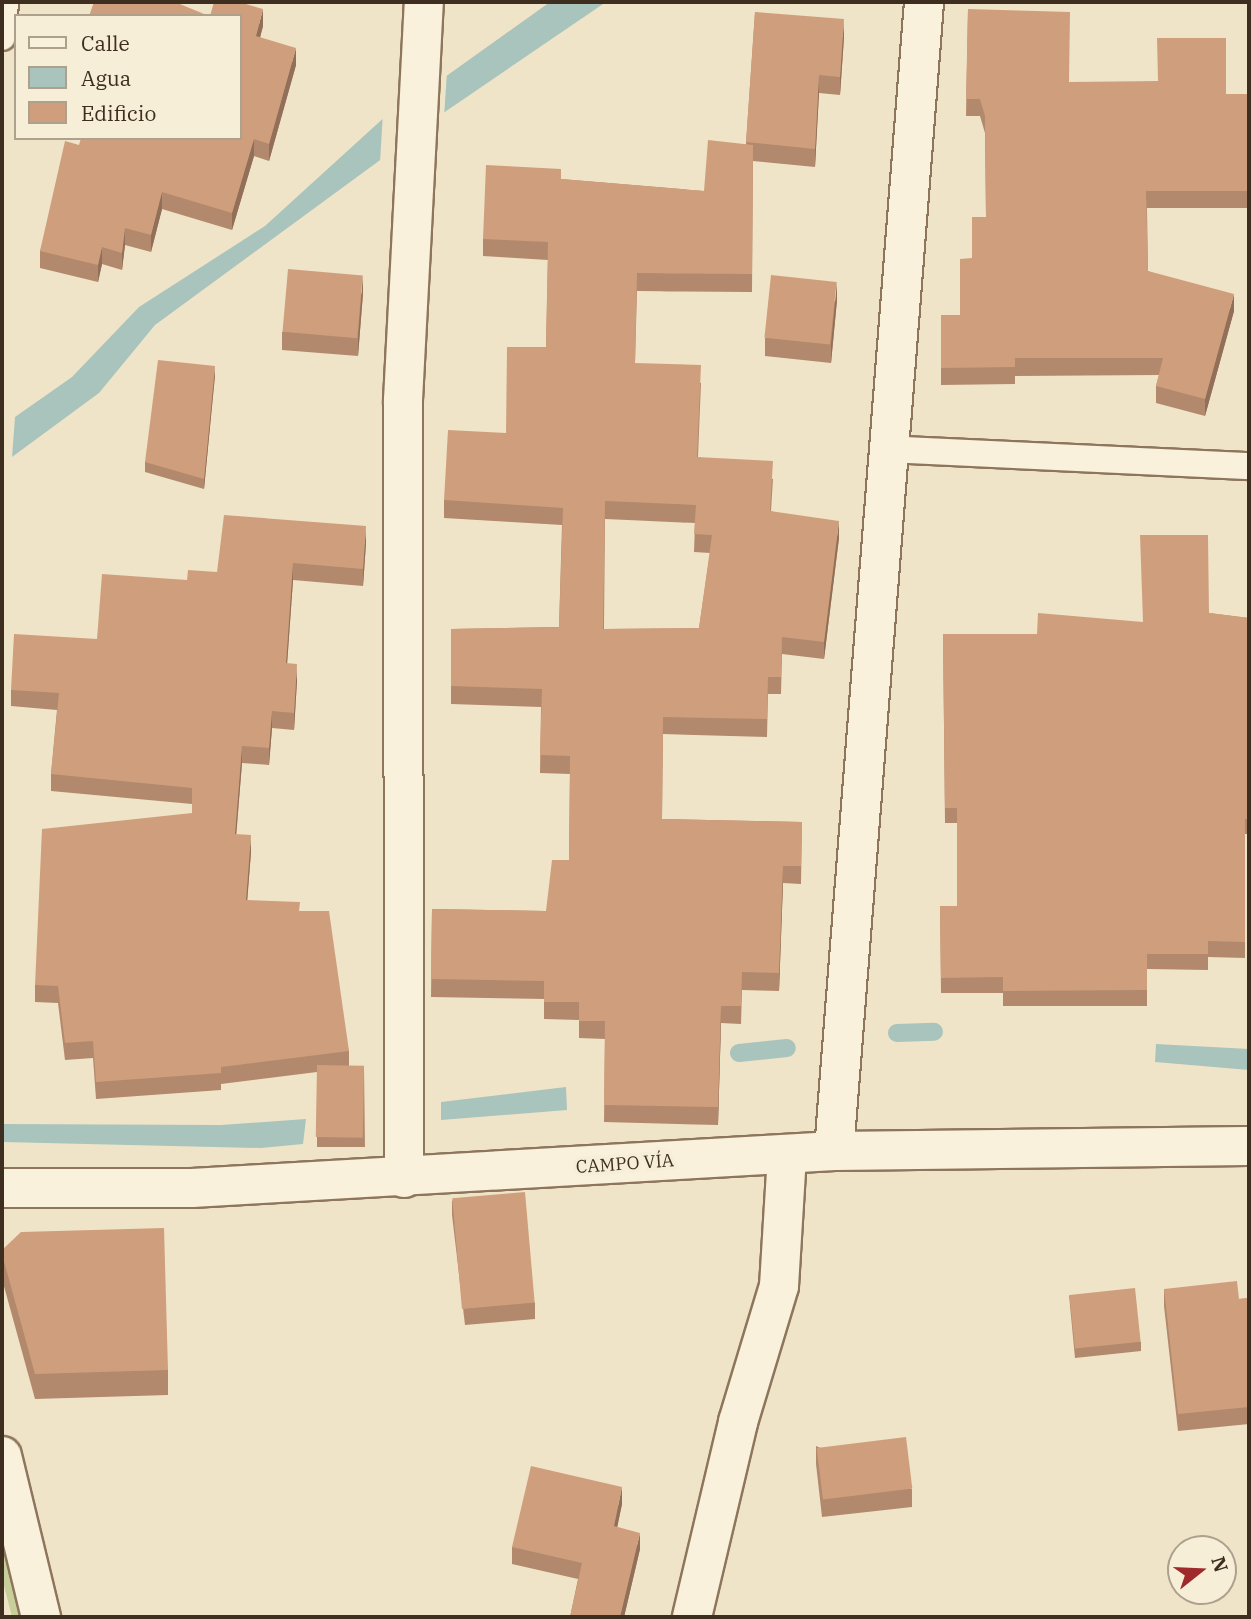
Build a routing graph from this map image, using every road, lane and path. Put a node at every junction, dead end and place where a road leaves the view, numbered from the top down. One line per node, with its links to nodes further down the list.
1 (5, 2): 4 (lane)
2 (424, 2): 10 (street)
3 (925, 2): 5 (street)
4 (2, 37)
5 (885, 449): 6 (lane); 8 (street)
6 (1249, 466)
7 (1249, 1146): 8 (street, CAMPO VÍA)
8 (834, 1151): 9 (street, CAMPO VÍA)
9 (788, 1154): 10 (street, CAMPO VÍA); 14 (street)
10 (404, 1178): 11 (street, CAMPO VÍA)
11 (2, 1188)
12 (2, 1457): 13 (street)
13 (41, 1617)
14 (692, 1617)

